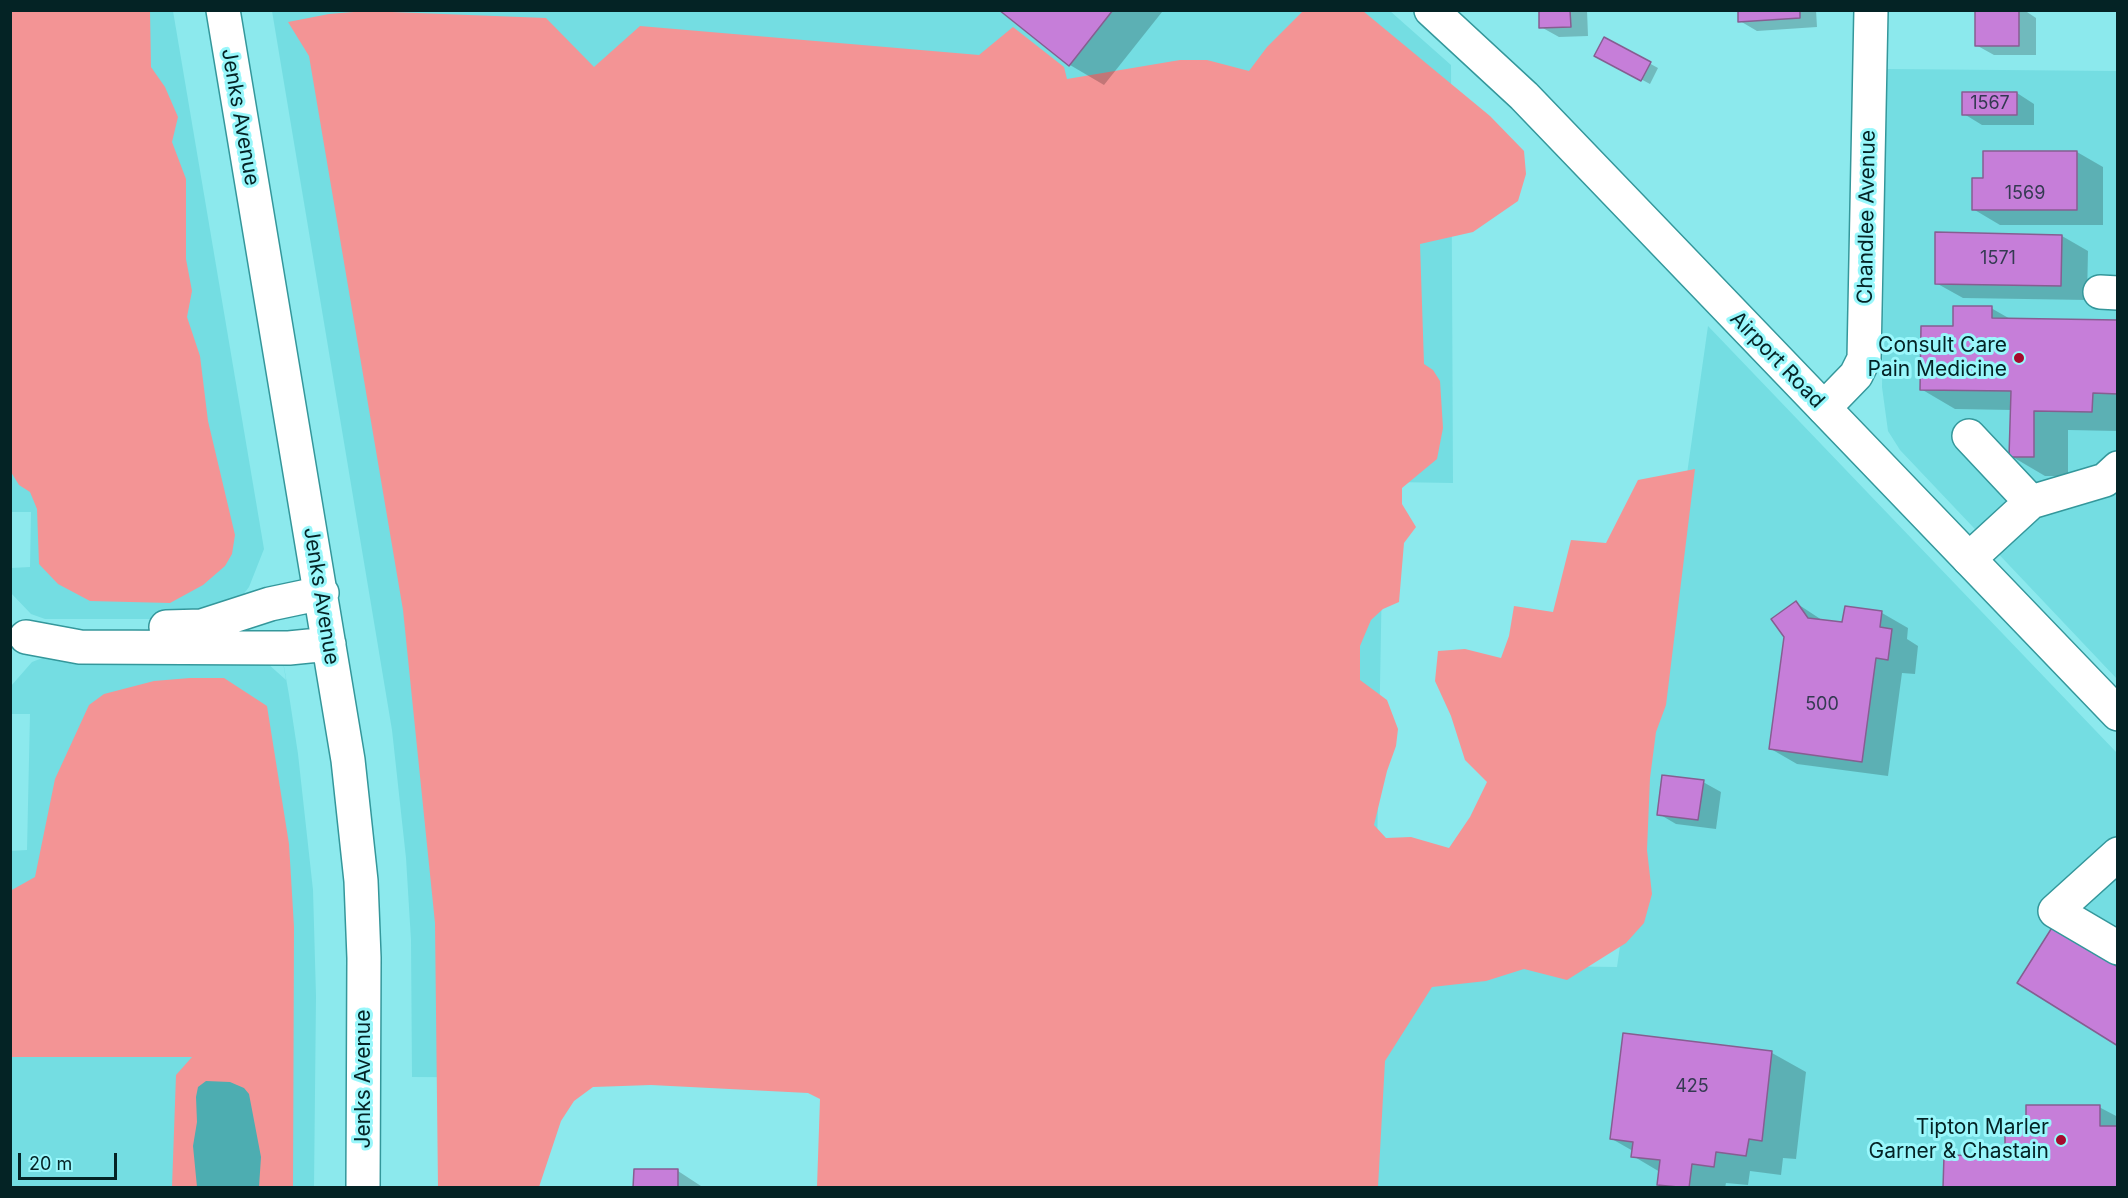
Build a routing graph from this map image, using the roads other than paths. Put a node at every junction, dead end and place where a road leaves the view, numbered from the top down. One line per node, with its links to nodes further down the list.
1 (223, 10): 9 (street, Jenks Avenue)
2 (1431, 10): 4 (street, Airport Road)
3 (1871, 10): 4 (street, Chandlee Avenue)
4 (1824, 408): 8 (street, Airport Road)
5 (1969, 436): 7 (street)
6 (2118, 468): 7 (street)
7 (2031, 502): 8 (street)
8 (1969, 559): 12 (street, Airport Road)
9 (322, 593): 10 (street); 11 (street, Jenks Avenue)
10 (16, 637): 11 (street)
11 (329, 644): 15 (street, Jenks Avenue)
12 (2118, 714)
13 (2118, 854): 14 (street)
14 (2118, 948)
15 (363, 1188)

